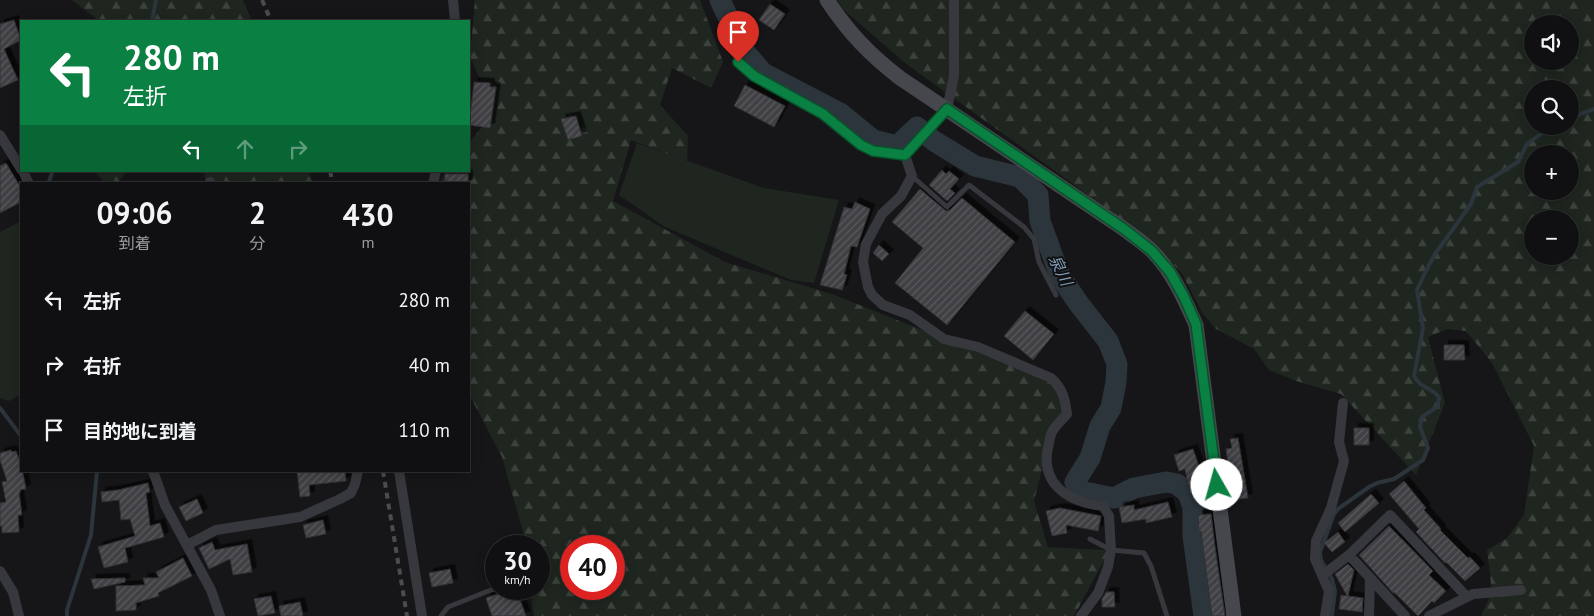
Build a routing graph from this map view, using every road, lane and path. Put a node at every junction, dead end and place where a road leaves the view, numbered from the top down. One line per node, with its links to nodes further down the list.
1 (453, 0): 4 (street)
2 (827, 0): 6 (street)
3 (954, 0): 6 (street)
4 (455, 20)
5 (738, 62): 8 (street)
6 (947, 109): 8 (street); 32 (street)
7 (0, 135): 9 (street)
8 (905, 155): 10 (street)
9 (20, 167)
10 (912, 176): 11 (lane); 18 (street)
11 (1056, 295)
12 (1342, 403): 21 (street)
13 (152, 472): 17 (street)
14 (358, 472): 17 (street)
15 (399, 472): 28 (street)
16 (1090, 539): 18 (lane)
17 (188, 545): 27 (street)
18 (1111, 550): 30 (street); 31 (lane)
19 (1349, 555): 21 (street); 22 (street); 25 (street)
20 (0, 571): 26 (street)
21 (1326, 573): 33 (street)
22 (1370, 578): 34 (street); 35 (street)
23 (1521, 590): 25 (street)
24 (485, 592): 29 (lane)
25 (1466, 596): 36 (street)
26 (18, 616)
27 (220, 616)
28 (422, 616)
29 (441, 616)
30 (1081, 616)
31 (1167, 616)
32 (1234, 616)
33 (1325, 616)
34 (1370, 616)
35 (1405, 616)
36 (1429, 616)

